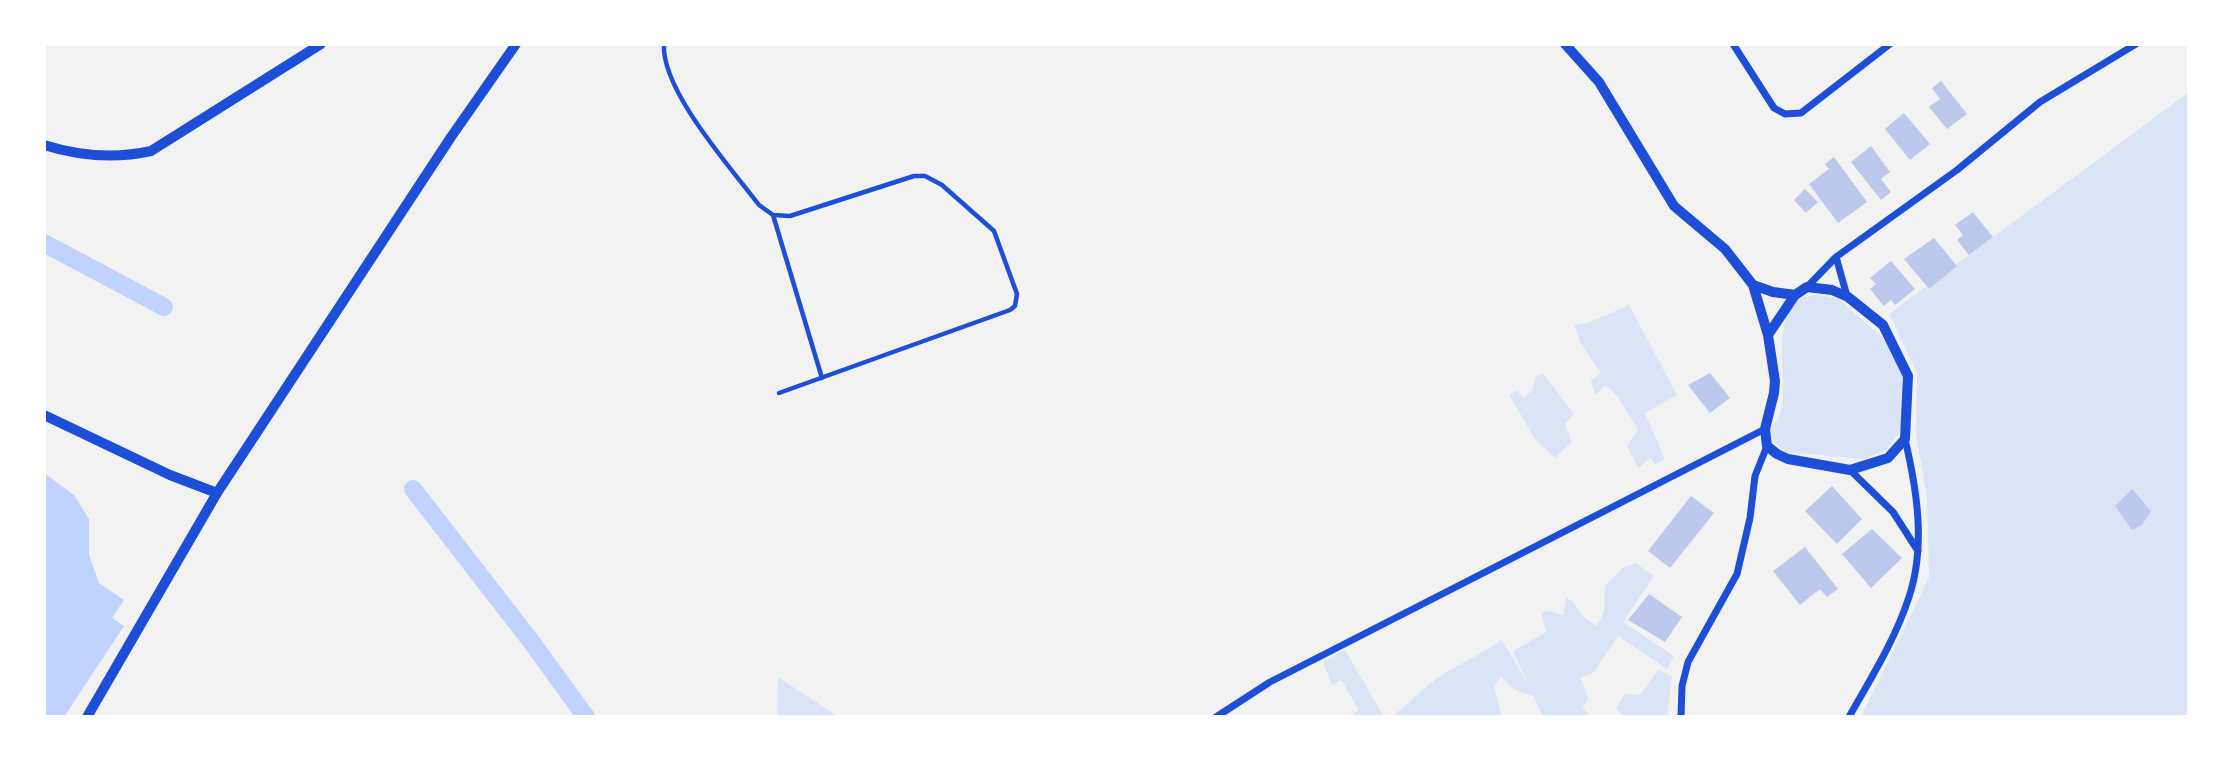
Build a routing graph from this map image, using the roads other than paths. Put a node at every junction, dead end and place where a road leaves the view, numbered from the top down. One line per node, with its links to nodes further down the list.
1 (321, 44): 8 (street)
2 (516, 44): 23 (street)
3 (664, 44): 9 (lane)
4 (1564, 44): 11 (street)
5 (1733, 44): 6 (street)
6 (1890, 44)
7 (2136, 44): 10 (street)
8 (44, 145)
9 (773, 215): 16 (lane); 16 (lane)
10 (1836, 257): 12 (street); 14 (street)
11 (1753, 285): 13 (street); 15 (street)
12 (1807, 287): 13 (street); 14 (street)
13 (1795, 295): 15 (street)
14 (1848, 297): 20 (street)
15 (1768, 335): 19 (street)
16 (822, 378): 17 (lane)
17 (779, 393)
18 (44, 415): 23 (street)
19 (1765, 429): 21 (street); 26 (street)
20 (1905, 439): 22 (street); 24 (street)
21 (1767, 446): 22 (street); 27 (street)
22 (1850, 470): 24 (street)
23 (217, 493): 25 (street)
24 (1918, 552): 28 (street)
25 (87, 717)
26 (1216, 717)
27 (1681, 717)
28 (1849, 717)

